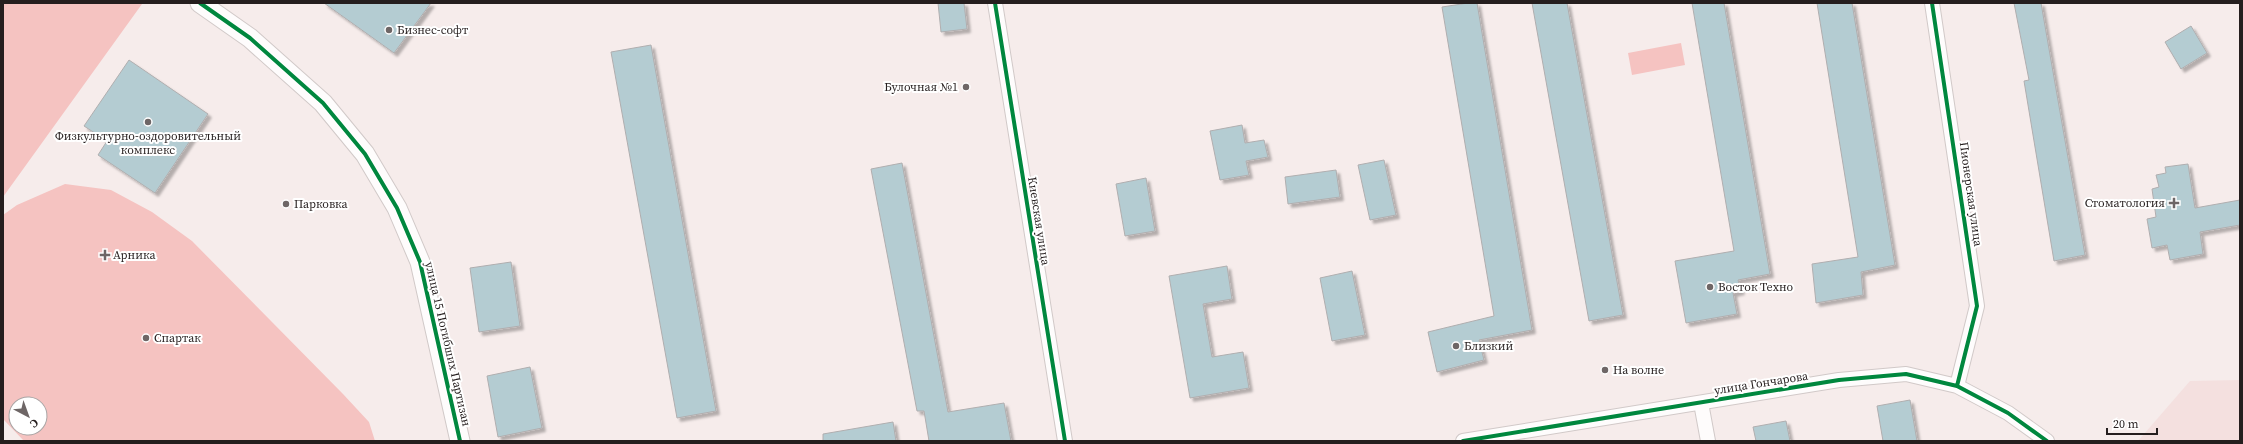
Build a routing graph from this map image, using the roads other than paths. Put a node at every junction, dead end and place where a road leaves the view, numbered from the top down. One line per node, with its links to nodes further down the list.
1 (200, 3): 6 (street, улица 15 Погибших Партизан)
2 (995, 3): 7 (street, Киевская улица)
3 (1932, 3): 4 (street, Пионерская улица)
4 (1956, 386): 5 (street, улица Гончарова); 10 (street, улица Гончарова)
5 (1700, 403): 8 (street, улица Гончарова); 9 (street)
6 (460, 441)
7 (1065, 441)
8 (1463, 441)
9 (1708, 441)
10 (2047, 441)

